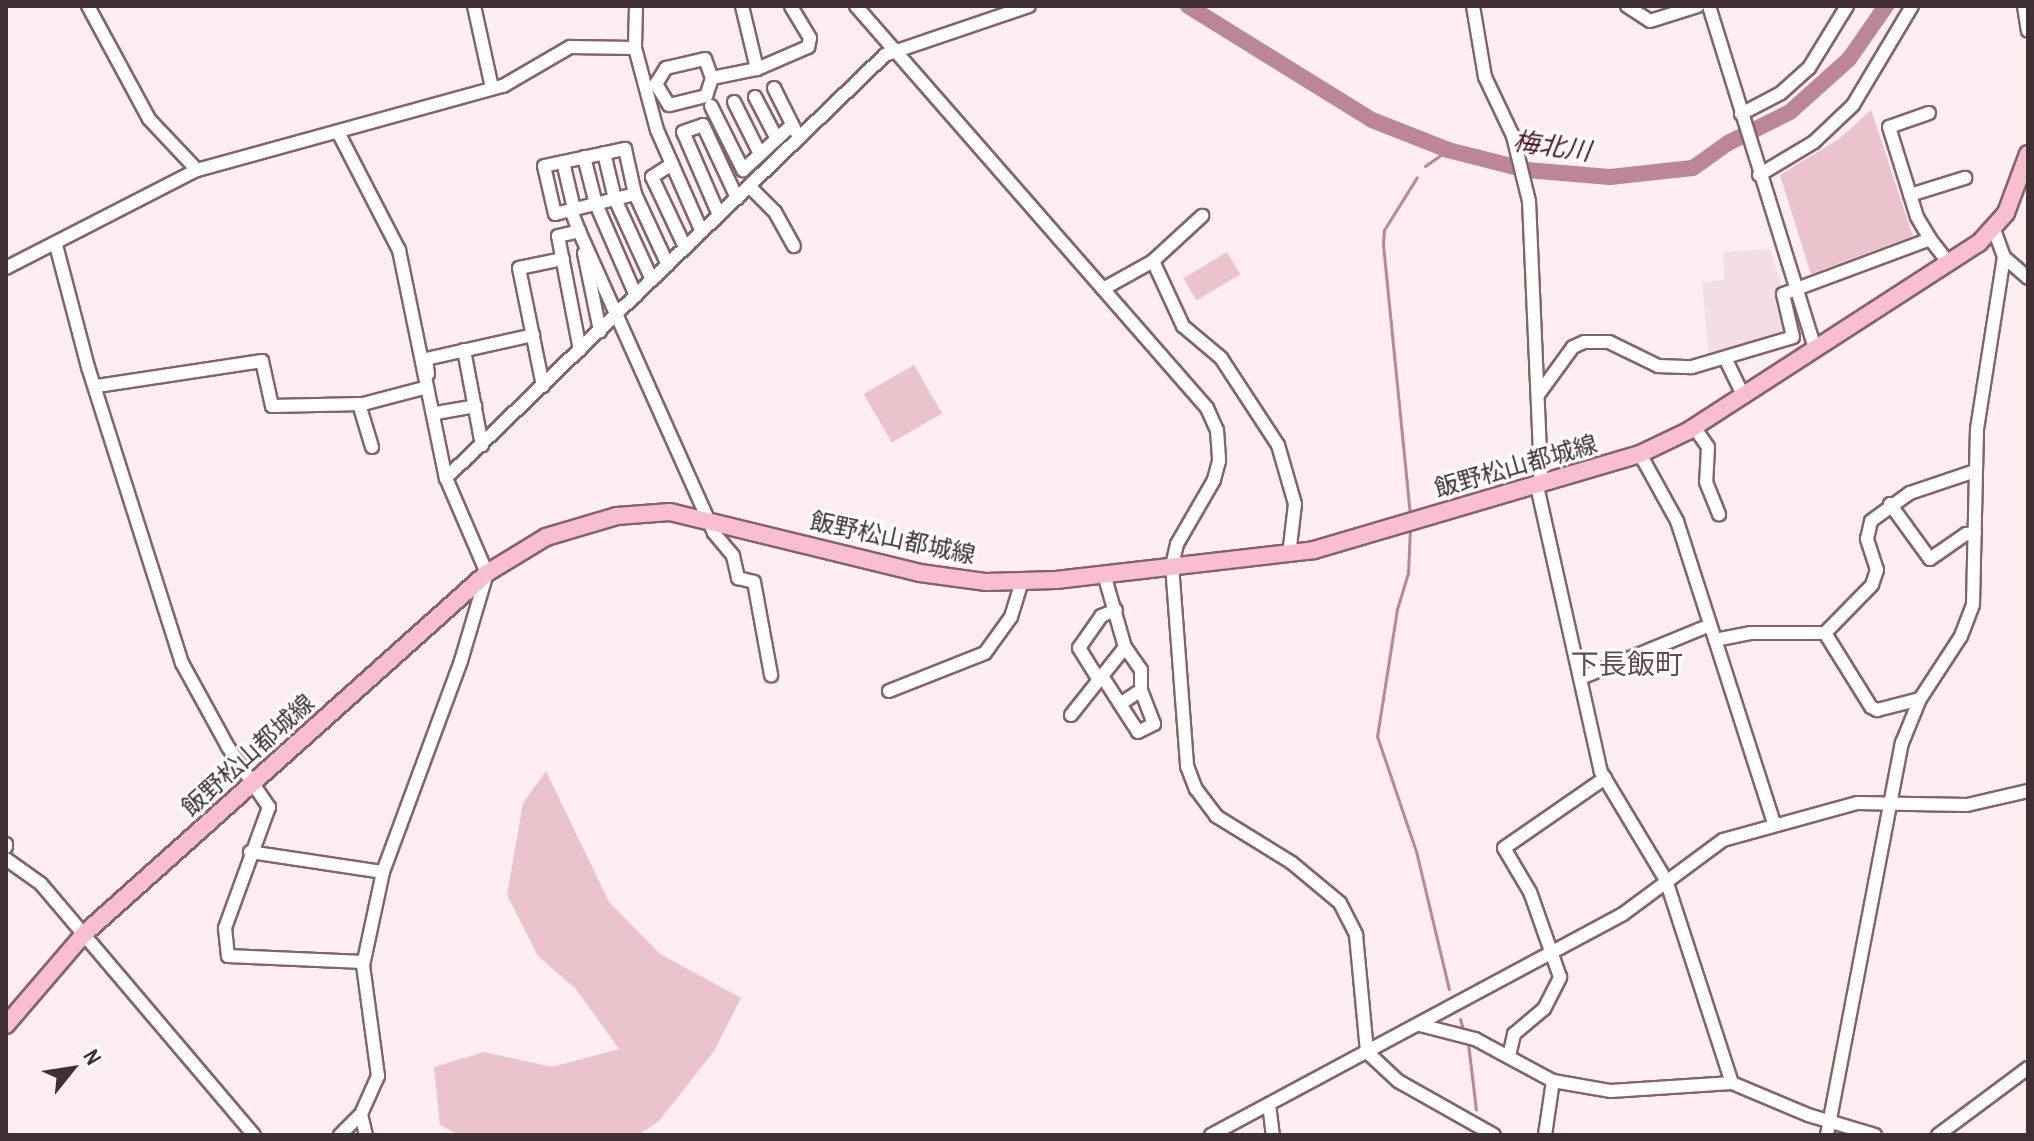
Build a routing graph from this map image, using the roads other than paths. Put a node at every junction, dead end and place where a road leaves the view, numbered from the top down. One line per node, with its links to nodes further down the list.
1 (88, 6): 37 (street)
2 (474, 6): 20 (street)
3 (636, 6): 16 (street)
4 (742, 6): 18 (street)
5 (791, 6): 18 (street)
6 (856, 6): 17 (street)
7 (1029, 6): 17 (street)
8 (1473, 6): 78 (street)
9 (1627, 6): 10 (street)
10 (1698, 6)
11 (1709, 6): 26 (street)
12 (1847, 6): 26 (street)
13 (1912, 6): 38 (street)
14 (2024, 6): 15 (street)
15 (2028, 31)
16 (635, 48): 20 (street); 36 (street)
17 (894, 51): 29 (street); 65 (street)
18 (757, 69): 19 (street)
19 (712, 78): 19 (street)
20 (492, 88): 28 (street)
21 (774, 88): 27 (street)
22 (755, 97): 30 (street)
23 (734, 102): 32 (street)
24 (711, 106): 32 (street)
25 (1929, 113): 43 (street)
26 (1742, 116): 38 (street)
27 (792, 125): 29 (street); 30 (street)
28 (338, 132): 37 (street); 77 (street)
29 (799, 138): 41 (street)
30 (777, 139): 32 (street)
31 (604, 153): 34 (street); 42 (street); 45 (street)
32 (760, 154)
33 (2028, 154): 50 (main road, 飯野松山都城線)
34 (584, 157): 35 (street); 46 (street)
35 (563, 162): 47 (street); 47 (street)
36 (672, 164): 39 (street); 52 (street)
37 (197, 170): 54 (street)
38 (1759, 175): 66 (street)
39 (652, 177): 42 (street); 56 (street)
40 (1965, 178): 43 (street)
41 (749, 186): 44 (street); 55 (street)
42 (635, 192): 45 (street); 61 (street)
43 (1910, 195): 53 (street)
44 (737, 198): 48 (street); 48 (street)
45 (615, 199): 46 (street); 64 (street)
46 (596, 204): 47 (street); 67 (street)
47 (573, 210): 51 (street)
48 (719, 215): 52 (street)
49 (1202, 216): 59 (street)
50 (1994, 230): 57 (street); 60 (main road, 飯野松山都城線)
51 (579, 231): 58 (street); 68 (street); 69 (street)
52 (702, 232): 56 (street)
53 (1930, 239): 60 (street); 66 (street)
54 (56, 245): 62 (street); 75 (street)
55 (794, 246)
56 (685, 247): 61 (street)
57 (2004, 257): 63 (street); 88 (street)
58 (563, 259): 70 (street); 73 (street)
59 (1153, 261): 65 (street); 95 (street)
60 (1949, 263): 71 (main road, 飯野松山都城線)
61 (668, 265): 64 (street)
62 (6, 268)
63 (2028, 278)
64 (652, 280): 67 (street)
65 (1103, 289): 96 (street)
66 (1796, 289): 71 (street); 74 (street)
67 (636, 296): 68 (street)
68 (618, 314): 69 (street); 93 (street)
69 (600, 331): 73 (street)
70 (533, 335): 72 (street); 76 (street)
71 (1815, 348): 79 (main road, 飯野松山都城線)
72 (464, 350): 81 (street); 82 (street)
73 (580, 350): 76 (street)
74 (1725, 358): 78 (street); 79 (street)
75 (97, 386): 80 (street); 114 (street)
76 (543, 386): 84 (street)
77 (424, 388): 80 (street); 89 (street)
78 (1538, 395): 90 (street)
79 (1744, 397): 83 (main road, 飯野松山都城線)
80 (359, 404): 85 (street)
81 (475, 406): 82 (street); 84 (street)
82 (436, 413): 87 (street)
83 (1694, 427): 86 (main road, 飯野松山都城線); 92 (street)
84 (482, 445): 89 (street)
85 (372, 447)
86 (1640, 454): 90 (main road, 飯野松山都城線); 101 (street)
87 (448, 460)
88 (1975, 471): 91 (street); 94 (street)
89 (446, 478): 97 (street)
90 (1537, 486): 95 (main road, 飯野松山都城線); 107 (street)
91 (1890, 504): 94 (street); 102 (street)
92 (1719, 514)
93 (707, 519): 97 (main road, 飯野松山都城線); 99 (main road, 飯野松山都城線); 105 (street)
94 (1975, 533): 110 (street)
95 (1289, 555): 96 (main road, 飯野松山都城線)
96 (1172, 565): 98 (main road, 飯野松山都城線); 127 (street)
97 (487, 573): 114 (main road, 飯野松山都城線); 120 (street)
98 (1104, 574): 99 (main road, 飯野松山都城線); 100 (street)
99 (1022, 581): 109 (street)
100 (1116, 610): 104 (street); 106 (street)
101 (1710, 625): 103 (street); 107 (street)
102 (1825, 633): 103 (street); 110 (street)
103 (1715, 640): 117 (street)
104 (1125, 647): 106 (street); 108 (street)
105 (771, 675)
106 (1100, 678): 111 (street); 112 (street)
107 (1581, 678): 113 (street)
108 (1141, 690): 111 (street); 111 (street)
109 (889, 691)
110 (1920, 699): 116 (street)
111 (1120, 704)
112 (1071, 715)
113 (1605, 778): 121 (street); 123 (street)
114 (252, 784): 118 (street); 122 (main road, 飯野松山都城線)
115 (2028, 791): 116 (street)
116 (1890, 807): 117 (street); 134 (street)
117 (1774, 823): 121 (street)
118 (250, 852): 120 (street); 124 (street)
119 (6, 859): 122 (street)
120 (383, 872): 124 (street)
121 (1666, 880): 123 (street); 131 (street)
122 (84, 934): 125 (main road, 飯野松山都城線); 135 (street)
123 (1555, 952): 126 (street); 128 (street)
124 (363, 962): 133 (street)
125 (6, 1025)
126 (1420, 1025): 127 (street); 128 (street)
127 (1367, 1052): 132 (street); 140 (street)
128 (1509, 1056): 130 (street)
129 (2028, 1068): 143 (street)
130 (1553, 1081): 131 (street); 141 (street)
131 (1732, 1083): 134 (street)
132 (1269, 1104): 138 (street); 139 (street)
133 (361, 1114): 136 (street); 137 (street)
134 (1829, 1128): 142 (street)
135 (254, 1135)
136 (340, 1135)
137 (366, 1135)
138 (1211, 1135)
139 (1273, 1135)
140 (1494, 1135)
141 (1545, 1135)
142 (1875, 1135)
143 (1938, 1135)

